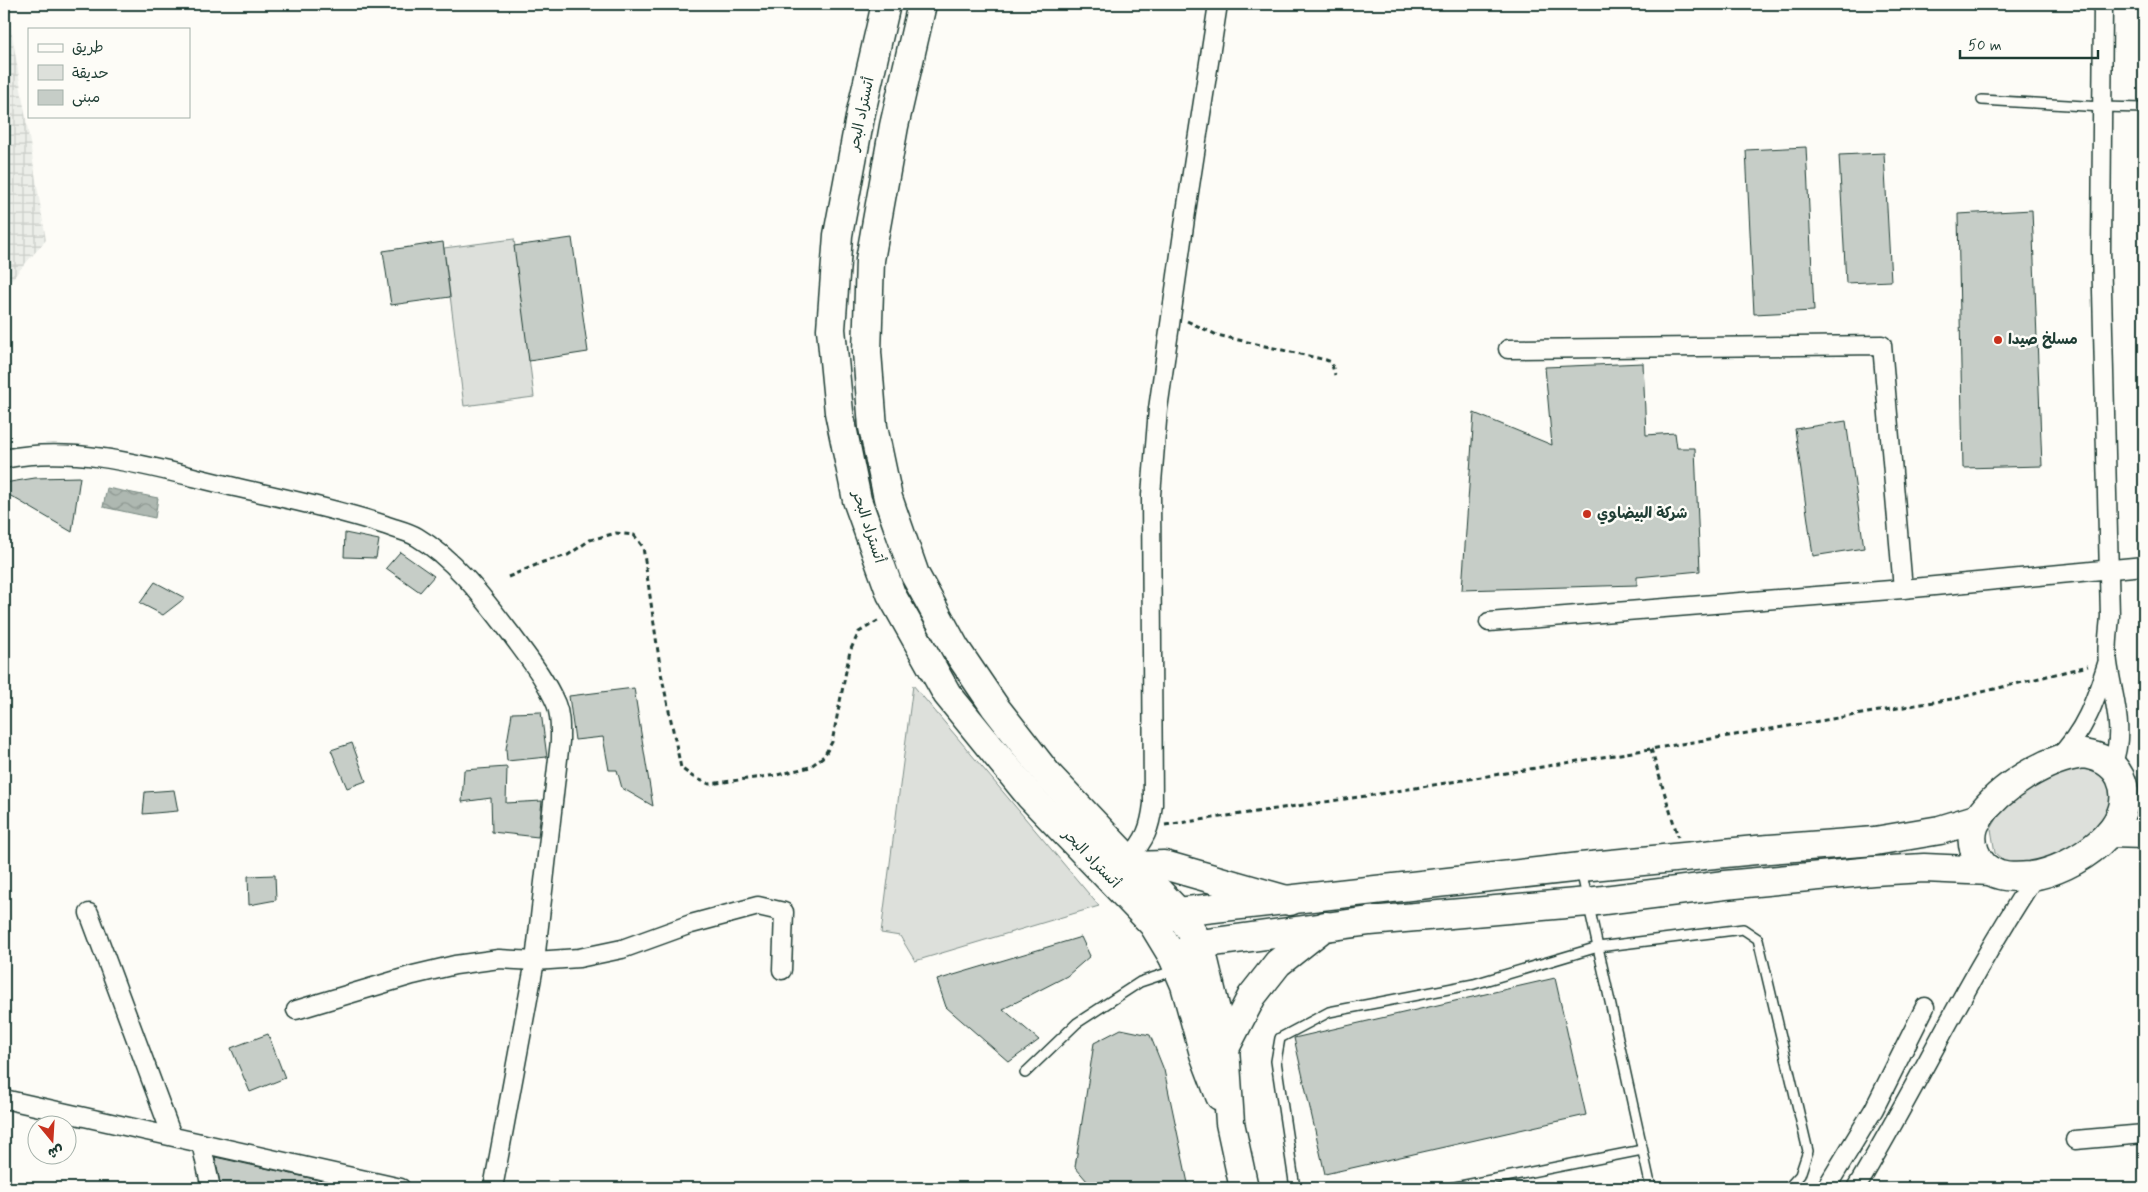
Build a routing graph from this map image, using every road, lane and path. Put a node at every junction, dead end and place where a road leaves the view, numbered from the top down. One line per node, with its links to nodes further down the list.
1 (886, 4): 16 (main road, أتستراد البحر)
2 (922, 4): 27 (main road, أتستراد البحر)
3 (1218, 4): 8 (street)
4 (2105, 5): 6 (street)
5 (1982, 100): 6 (lane)
6 (2102, 107): 7 (lane); 13 (street)
7 (2144, 108)
8 (1172, 312): 10 (path); 23 (street)
9 (1508, 349): 15 (street)
10 (1335, 375)
11 (4, 459): 39 (street)
12 (2144, 566): 13 (street)
13 (2108, 569): 15 (street); 18 (street)
14 (508, 577): 16 (path)
15 (1902, 589): 17 (street)
16 (900, 611): 35 (main road, أتستراد البحر)
17 (1489, 622)
18 (2108, 661): 19 (path); 20 (street); 21 (street)
19 (1652, 749): 23 (path); 26 (path)
20 (2056, 761): 21 (main road); 22 (main road)
21 (2125, 774): 24 (main road)
22 (1979, 818): 26 (main road); 29 (main road)
23 (1150, 827): 27 (street)
24 (2109, 833): 25 (main road); 30 (main road)
25 (2144, 834)
26 (1684, 857): 28 (main road)
27 (1132, 863): 31 (main road); 33 (main road, أتستراد البحر)
28 (1581, 867): 31 (main road); 32 (lane)
29 (1991, 871): 30 (main road); 32 (main road)
30 (2036, 875): 62 (street)
31 (1290, 901): 33 (main road)
32 (1588, 902): 36 (main road); 38 (lane)
33 (1178, 912): 35 (main road); 37 (main road, أتستراد البحر)
34 (89, 913): 49 (street)
35 (1153, 924): 40 (main road, أتستراد البحر)
36 (1325, 926): 37 (main road); 44 (main road)
37 (1200, 944): 40 (main road); 44 (main road)
38 (1598, 947): 52 (lane); 57 (lane); 60 (lane)
39 (535, 961): 41 (street); 43 (street); 55 (street)
40 (1176, 963): 45 (lane); 47 (main road, أتستراد البحر)
41 (782, 970)
42 (1925, 1008): 61 (street)
43 (296, 1010)
44 (1225, 1048): 47 (main road)
45 (1025, 1073)
46 (4, 1099): 49 (street)
47 (1230, 1124): 56 (main road)
48 (2144, 1134): 50 (street)
49 (172, 1136): 51 (street)
50 (2075, 1140)
51 (200, 1143): 53 (street); 54 (street)
52 (1642, 1150): 58 (lane); 59 (lane)
53 (210, 1188)
54 (401, 1188)
55 (493, 1188)
56 (1244, 1188)
57 (1295, 1188)
58 (1450, 1188)
59 (1651, 1188)
60 (1788, 1188)
61 (1826, 1188)
62 (1856, 1188)

